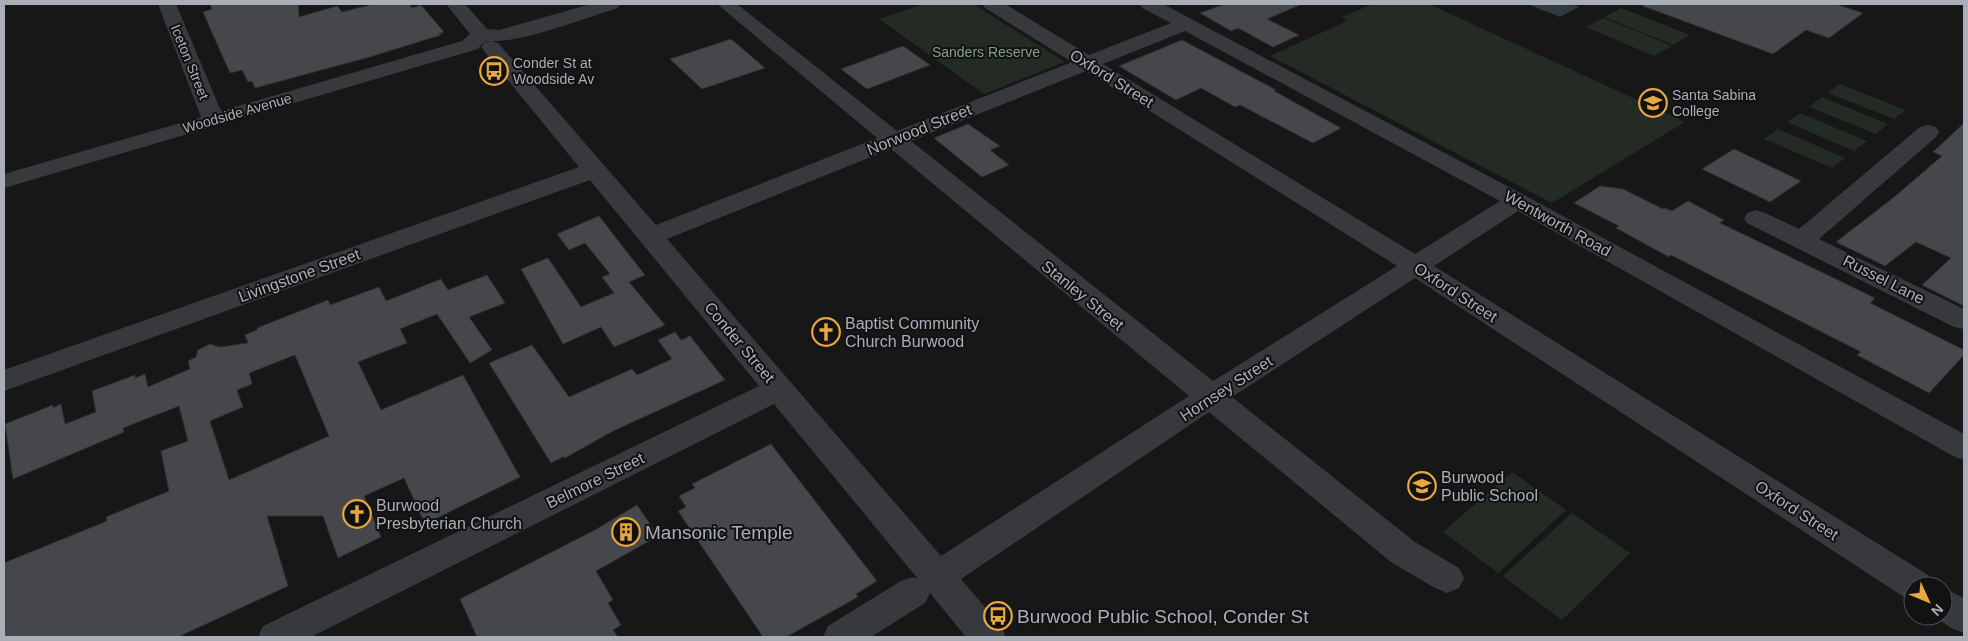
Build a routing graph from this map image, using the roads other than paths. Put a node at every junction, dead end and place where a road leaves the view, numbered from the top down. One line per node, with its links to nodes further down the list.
1 (167, 4): 10 (street, Iceton Street)
2 (455, 4): 8 (street, Conder Street)
3 (611, 4): 8 (street, Woodside Avenue)
4 (726, 4): 12 (street, Stanley Street)
5 (992, 4): 9 (street, Oxford Street)
6 (1149, 4): 7 (street, Wentworth Road)
7 (1186, 24): 9 (street, Norwood Street); 15 (street, Wentworth Road)
8 (486, 41): 10 (street, Woodside Avenue); 13 (street, Conder Street)
9 (1086, 62): 12 (street, Norwood Street); 19 (street, Oxford Street)
10 (213, 120): 14 (street, Woodside Avenue)
11 (1928, 132): 18 (street)
12 (892, 140): 17 (street, Norwood Street); 23 (street, Stanley Street)
13 (594, 170): 17 (street, Conder Street); 21 (street, Livingstone Street)
14 (4, 181)
15 (1517, 201): 19 (street, Hornsey Street); 24 (street, Wentworth Road)
16 (1756, 218): 18 (street, Russel Lane)
17 (652, 236): 22 (street, Conder Street)
18 (1803, 239): 20 (street, Russel Lane)
19 (1416, 266): 23 (street, Hornsey Street); 26 (street, Oxford Street)
20 (1964, 320)
21 (4, 381)
22 (779, 390): 27 (street, Conder Street); 30 (street, Belmore Street)
23 (1210, 397): 25 (street, Stanley Street); 27 (street, Hornsey Street)
24 (1963, 445)
25 (1447, 578)
26 (1903, 578)
27 (925, 584): 31 (street, Hornsey Street); 32 (street, Conder Street)
28 (1953, 610): 29 (street)
29 (1964, 617)
30 (276, 637)
31 (841, 637)
32 (988, 637)

